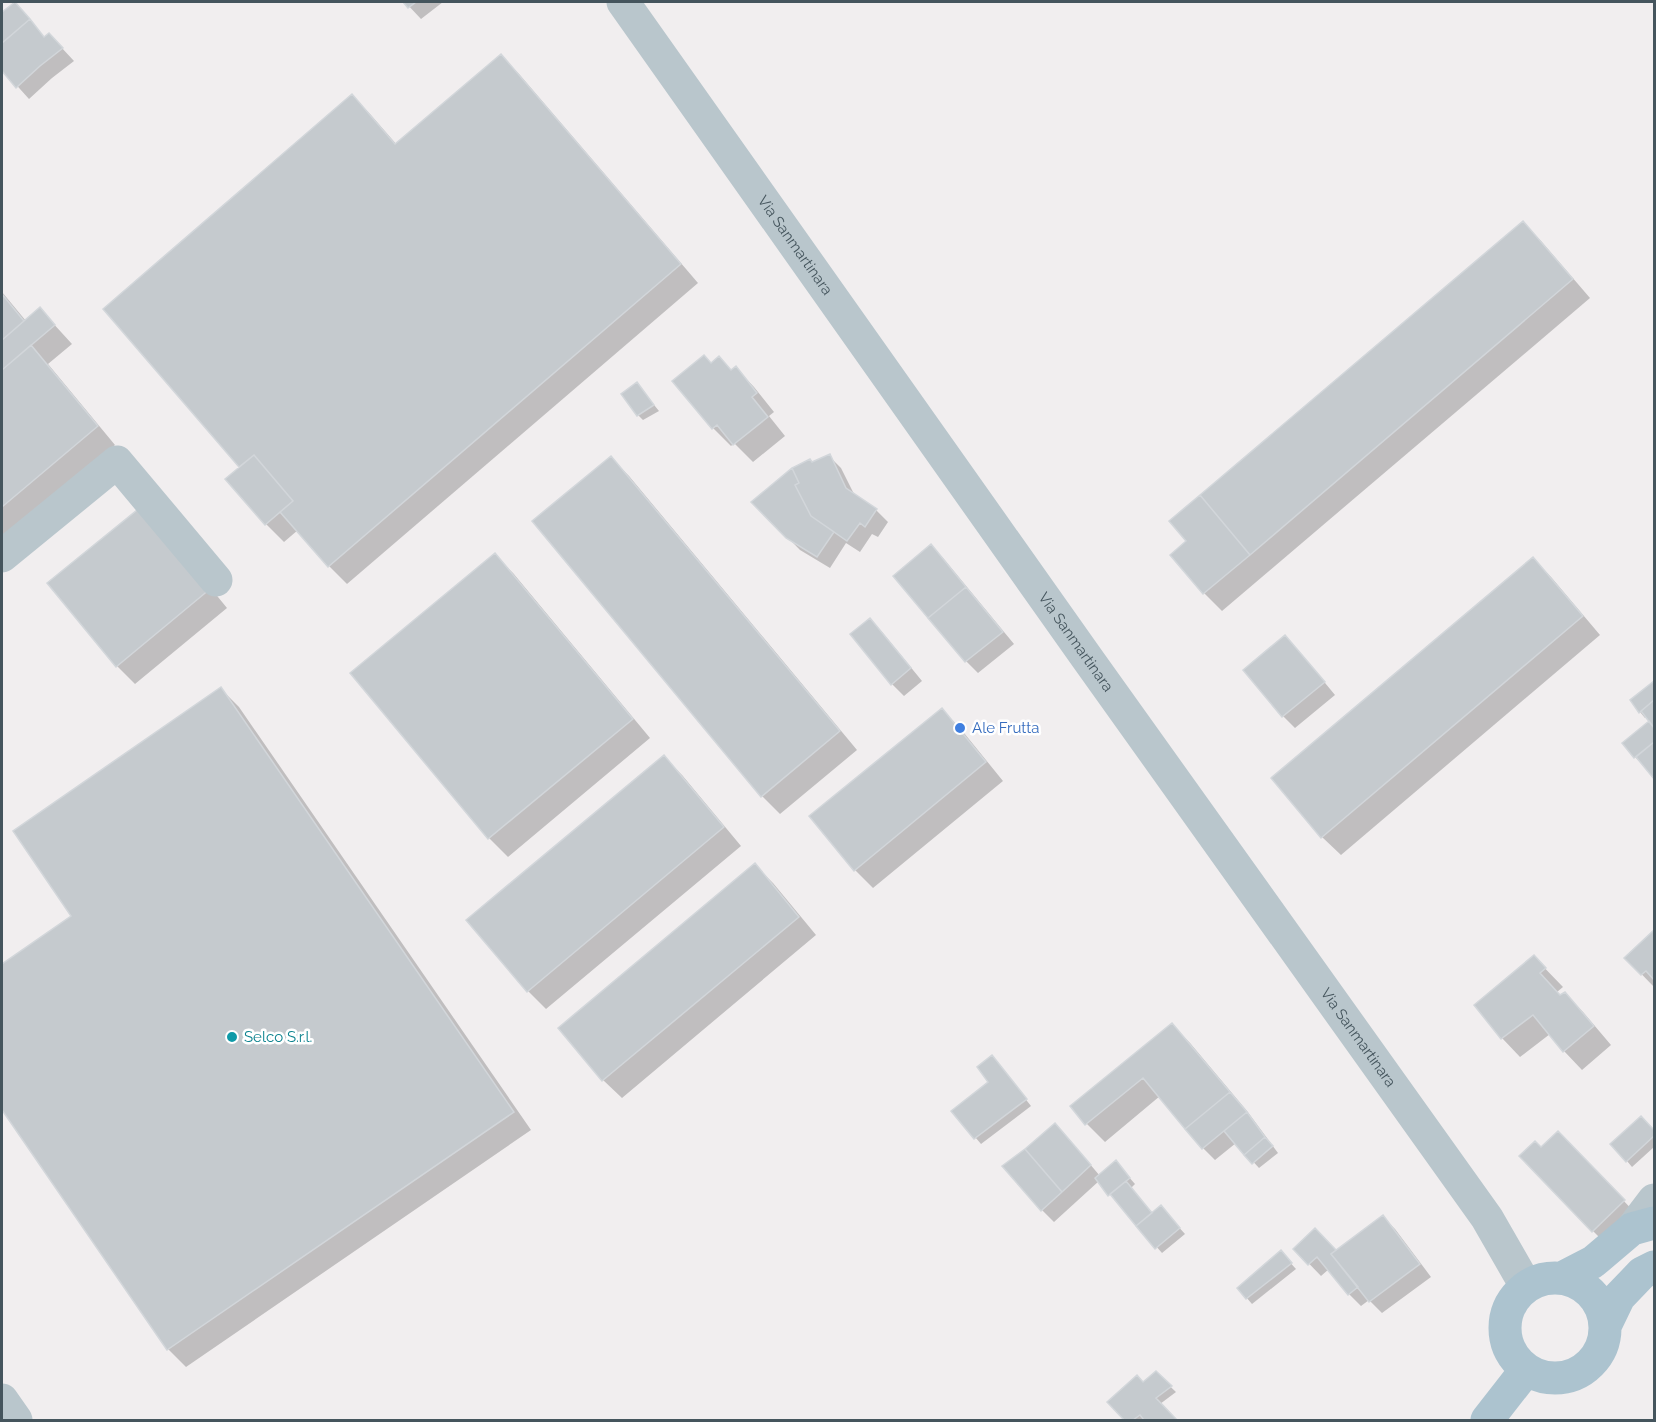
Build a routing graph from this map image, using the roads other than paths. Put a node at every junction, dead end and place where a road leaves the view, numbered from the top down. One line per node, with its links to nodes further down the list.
1 (623, 2): 8 (street, Via Sanmartinara)
2 (2, 556): 3 (street)
3 (216, 580)
4 (1654, 1200): 5 (street)
5 (1643, 1226): 7 (main road)
6 (1654, 1267): 9 (main road)
7 (1562, 1278): 8 (main road); 9 (main road)
8 (1526, 1286): 10 (main road)
9 (1605, 1326): 10 (main road)
10 (1526, 1370): 13 (main road)
11 (2, 1400): 12 (street)
12 (16, 1420)
13 (1487, 1420)

